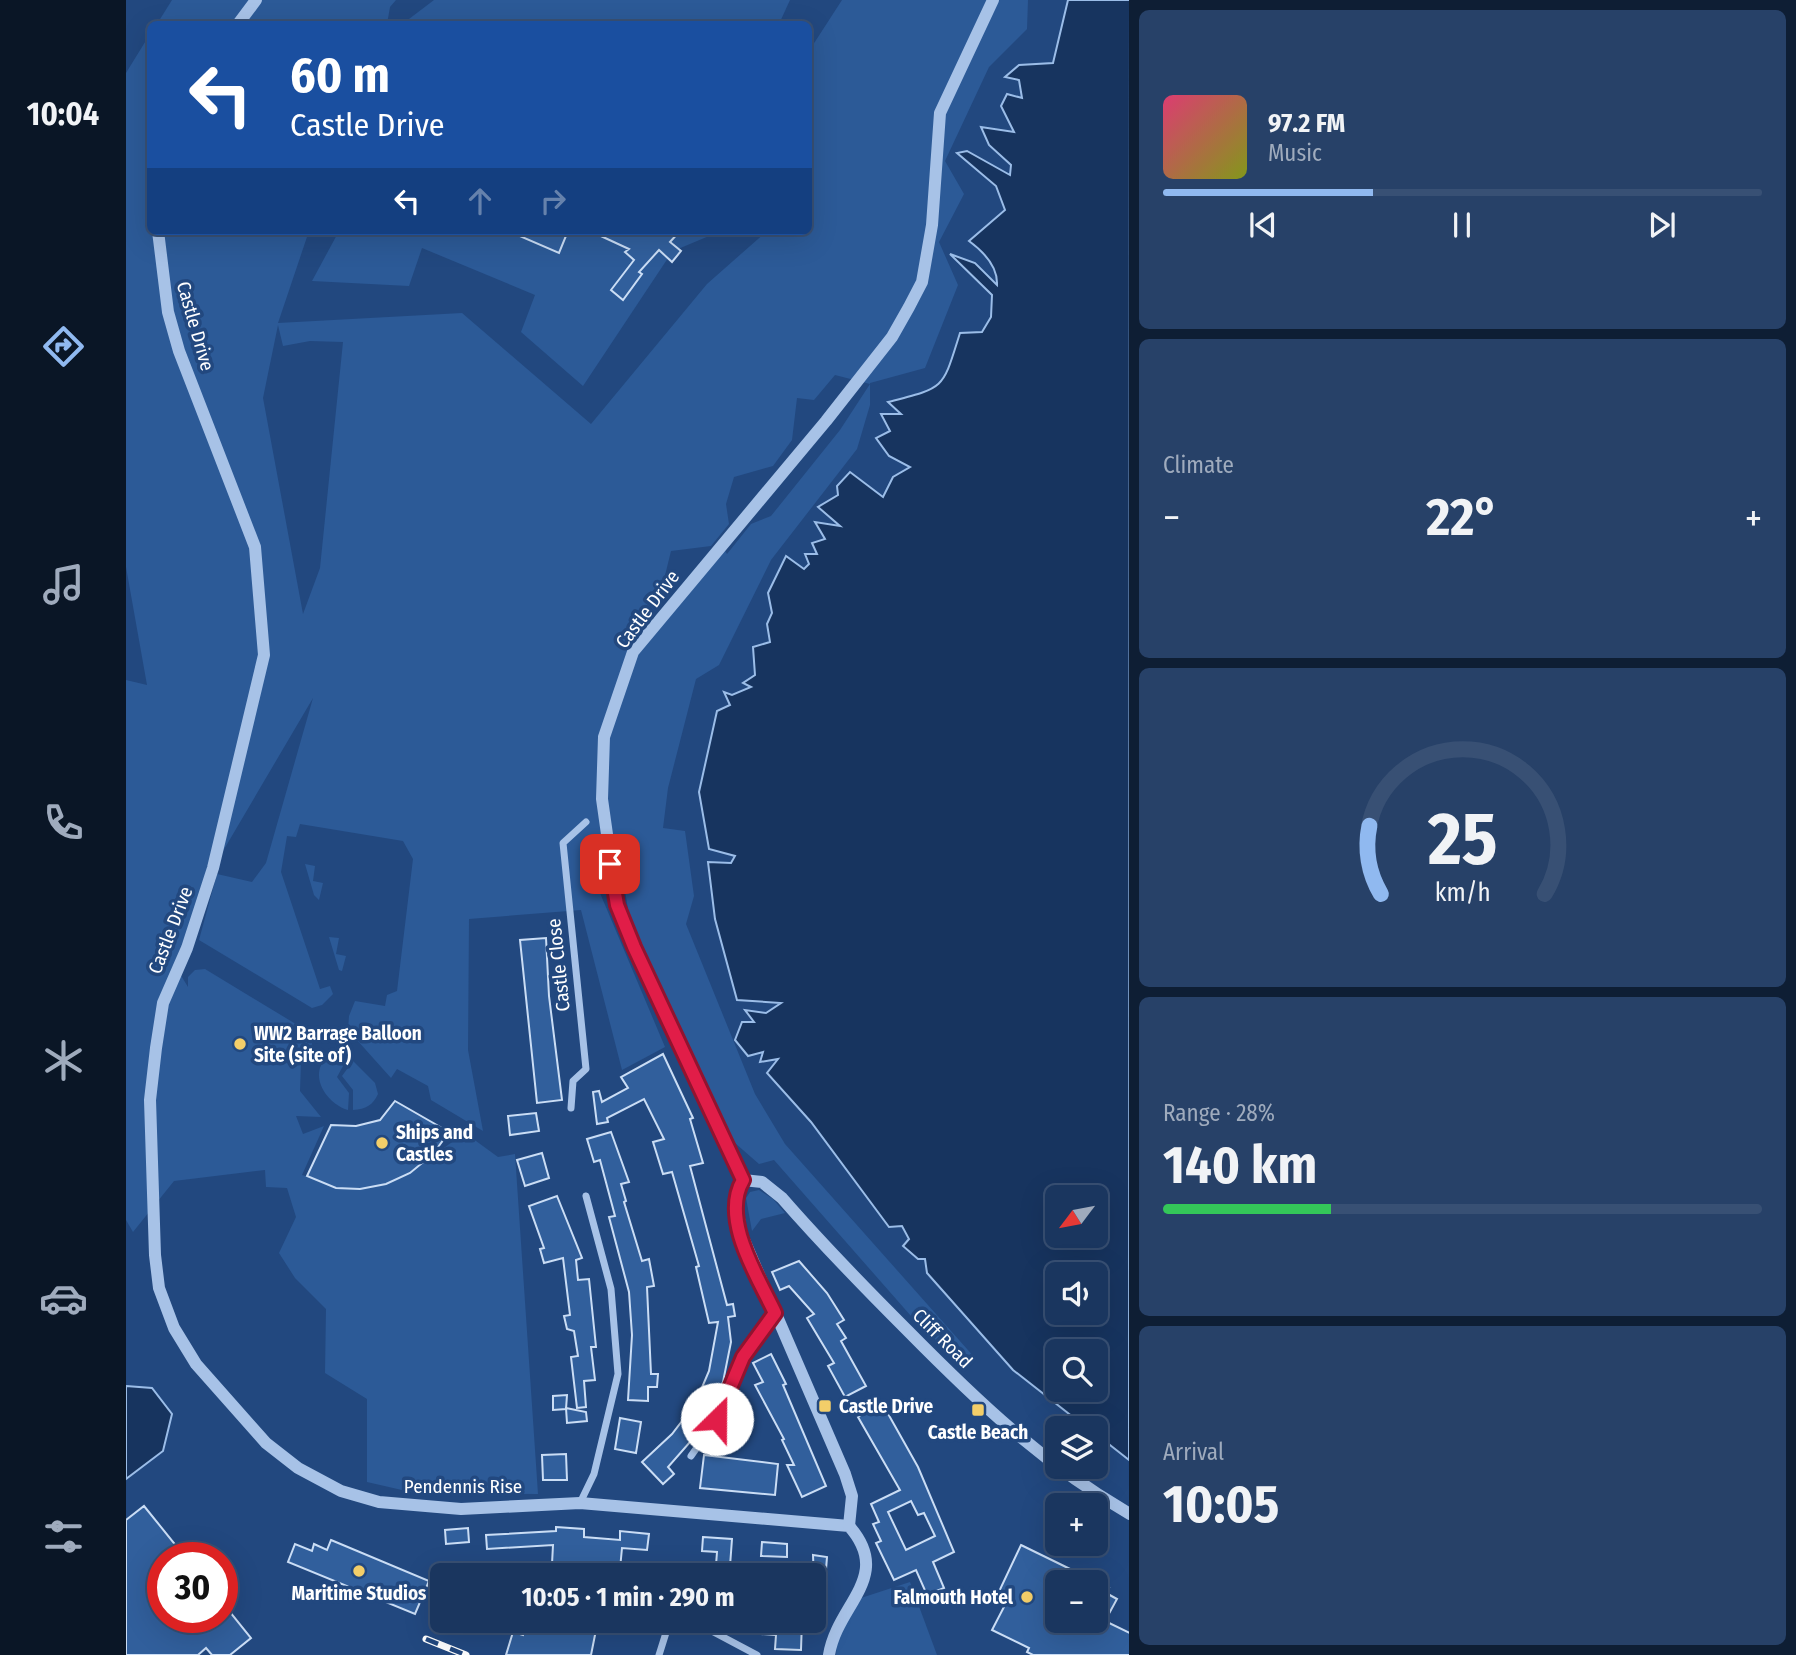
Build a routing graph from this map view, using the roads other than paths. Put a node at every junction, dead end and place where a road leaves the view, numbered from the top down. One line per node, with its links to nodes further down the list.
1 (256, 0): 3 (street)
2 (993, 0): 8 (street, Castle Drive)
3 (240, 21)
4 (158, 235): 6 (street, Castle Drive)
5 (586, 822): 7 (street, Castle Close)
6 (166, 994): 12 (street, Pendennis Rise)
7 (571, 1108)
8 (743, 1180): 10 (street); 13 (street, Cliff Road)
9 (586, 1196): 12 (street)
10 (775, 1313): 11 (street); 14 (street)
11 (691, 1456)
12 (580, 1503): 14 (street, Pendennis Rise)
13 (1129, 1514)
14 (849, 1527): 19 (street)
15 (666, 1633): 17 (street)
16 (716, 1633): 18 (street)
17 (659, 1655)
18 (757, 1655)
19 (829, 1655)

